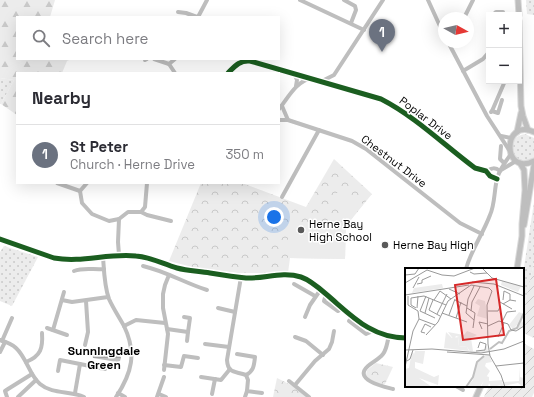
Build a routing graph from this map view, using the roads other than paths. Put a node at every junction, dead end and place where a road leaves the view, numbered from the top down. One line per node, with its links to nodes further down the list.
1 (207, 0): 12 (street)
2 (300, 0): 14 (street)
3 (344, 0): 14 (street)
4 (383, 0): 15 (street)
5 (428, 0): 13 (street)
6 (473, 0): 9 (street)
7 (518, 0): 10 (main road)
8 (178, 12): 11 (street)
9 (467, 12)
10 (519, 12)
11 (195, 16)
12 (198, 16)
13 (438, 22)
14 (351, 23): 15 (street)
15 (364, 30): 28 (street)
16 (451, 48): 24 (street)
17 (520, 48): 35 (main road)
18 (486, 55): 24 (street)
19 (157, 60): 23 (street)
20 (174, 60): 23 (street)
21 (244, 60): 22 (street, Poplar Drive); 26 (street)
22 (255, 60): 27 (street, Poplar Drive)
23 (169, 64): 25 (street)
24 (463, 71): 38 (street)
25 (174, 72)
26 (229, 72)
27 (294, 74): 29 (street, Poplar Drive); 33 (street)
28 (334, 75): 30 (street); 32 (street)
29 (312, 78): 30 (street, Poplar Drive); 33 (street)
30 (321, 81): 32 (street, Poplar Drive)
31 (504, 84): 37 (street)
32 (338, 86): 54 (street, Poplar Drive)
33 (296, 87): 36 (street)
34 (502, 100): 37 (street)
35 (521, 106): 42 (main road); 43 (main road)
36 (280, 107): 40 (street)
37 (492, 111): 38 (street)
38 (488, 116): 45 (street)
39 (280, 120): 40 (street, Chestnut Drive)
40 (288, 120): 41 (street, Chestnut Drive)
41 (319, 130): 60 (street); 67 (street, Chestnut Drive)
42 (528, 130): 43 (main road); 44 (main road)
43 (517, 132): 46 (main road)
44 (534, 132)
45 (500, 136): 46 (street); 48 (street)
46 (511, 138): 48 (main road)
47 (501, 146): 51 (street)
48 (510, 152): 50 (main road); 51 (street)
49 (534, 161): 50 (main road)
50 (518, 162): 53 (street); 66 (main road)
51 (504, 163): 53 (street)
52 (534, 165): 66 (main road)
53 (500, 171): 54 (street); 55 (street)
54 (486, 172): 55 (street, Poplar Drive)
55 (497, 178): 67 (street)
56 (59, 184): 59 (street)
57 (86, 184): 59 (street)
58 (147, 184): 63 (street)
59 (80, 191): 64 (street)
60 (285, 192): 61 (street); 62 (street)
61 (291, 194)
62 (282, 197)
63 (141, 212): 64 (street); 65 (street)
64 (118, 219): 69 (street)
65 (171, 221)
66 (523, 230): 73 (main road)
67 (482, 234): 72 (street)
68 (0, 239): 70 (street)
69 (119, 255): 70 (street); 77 (street)
70 (103, 256): 74 (street)
71 (143, 266): 76 (street)
72 (466, 268)
73 (517, 268)
74 (104, 269): 75 (street); 84 (street)
75 (74, 271)
76 (169, 275): 80 (street); 93 (street)
77 (241, 278): 79 (street); 89 (street)
78 (294, 284): 83 (street)
79 (321, 289): 82 (street); 83 (street)
80 (207, 290)
81 (64, 292): 85 (street)
82 (326, 294): 88 (street); 88 (street)
83 (315, 296): 91 (street)
84 (108, 297): 86 (street); 94 (street)
85 (62, 300): 86 (street); 97 (street)
86 (86, 301): 108 (street)
87 (218, 308): 89 (street)
88 (344, 308): 102 (street)
89 (235, 312): 109 (street)
90 (184, 317): 100 (street)
91 (305, 317)
92 (12, 318): 105 (street)
93 (165, 323): 94 (street); 96 (street)
94 (124, 326): 138 (street)
95 (47, 328): 97 (street)
96 (167, 329): 100 (street); 116 (street)
97 (54, 330): 101 (street)
98 (334, 331): 112 (street)
99 (42, 332): 114 (street)
100 (188, 332): 106 (street)
101 (67, 334)
102 (389, 336): 104 (street); 131 (street)
103 (295, 337): 112 (street)
104 (405, 338)
105 (2, 341): 110 (street); 114 (street)
106 (187, 341)
107 (205, 344): 109 (street)
108 (84, 345)
109 (229, 348): 118 (street)
110 (0, 352)
111 (237, 354): 122 (street)
112 (323, 355): 128 (street)
113 (198, 358): 116 (street)
114 (26, 362): 121 (street)
115 (80, 364): 117 (street); 120 (street); 134 (street)
116 (164, 365): 119 (street)
117 (105, 369)
118 (230, 369): 122 (street); 125 (street)
119 (164, 370)
120 (58, 371)
121 (32, 374): 126 (street); 140 (street)
122 (246, 375): 133 (street)
123 (164, 377): 139 (street)
124 (201, 377): 125 (street)
125 (215, 379): 137 (street)
126 (36, 380): 136 (street); 141 (street)
127 (289, 381): 128 (street)
128 (295, 385): 146 (street)
129 (458, 387): 132 (street)
130 (481, 387): 147 (main road)
131 (393, 389)
132 (463, 390)
133 (247, 391): 135 (street); 145 (street)
134 (75, 393): 136 (street); 142 (street)
135 (262, 393)
136 (60, 394)
137 (212, 394)
138 (117, 395): 143 (street)
139 (158, 395): 144 (street)
140 (7, 397)
141 (18, 397)
142 (84, 397)
143 (125, 397)
144 (166, 397)
145 (245, 397)
146 (309, 397)
147 (476, 397)

